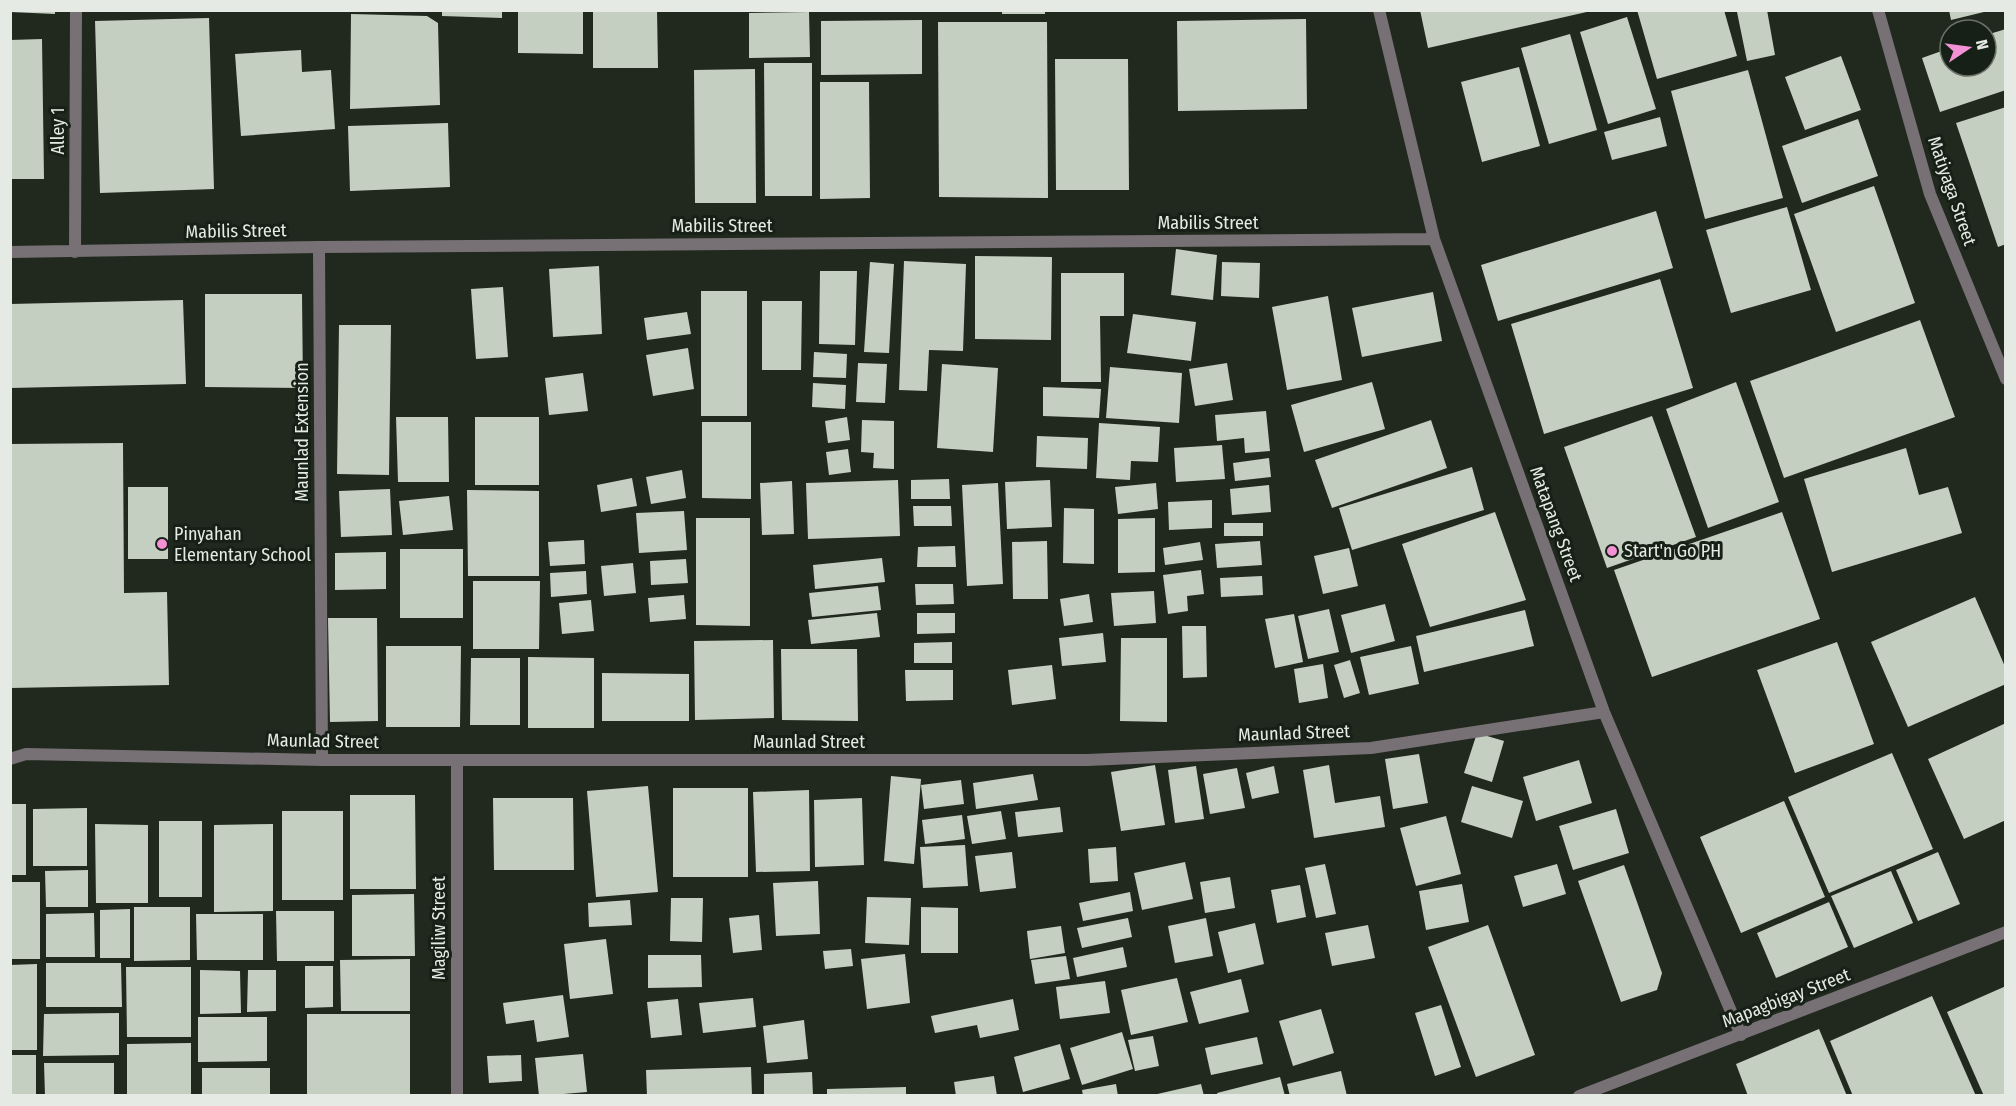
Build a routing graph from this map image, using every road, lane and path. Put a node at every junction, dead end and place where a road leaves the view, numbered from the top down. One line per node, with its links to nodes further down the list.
1 (76, 10): 7 (street, Alley 1)
2 (1379, 10): 4 (street, Matapang Street)
3 (1878, 10): 8 (street, Matiyaga Street)
4 (1434, 239): 5 (street, Mabilis Street); 9 (street, Matapang Street)
5 (319, 247): 7 (street, Mabilis Street); 11 (street, Maunlad Extension)
6 (10, 252): 7 (street, Mabilis Street)
7 (75, 252)
8 (2006, 379)
9 (1604, 712): 12 (street, Maunlad Street); 14 (street, Matapang Street)
10 (10, 759): 11 (street, Maunlad Street)
11 (322, 760): 12 (street, Maunlad Street)
12 (457, 760): 15 (street, Magiliw Street)
13 (2006, 932): 14 (street, Mapagbigay Street)
14 (1741, 1035): 16 (street, Mapagbigay Street)
15 (457, 1095)
16 (1579, 1095)

